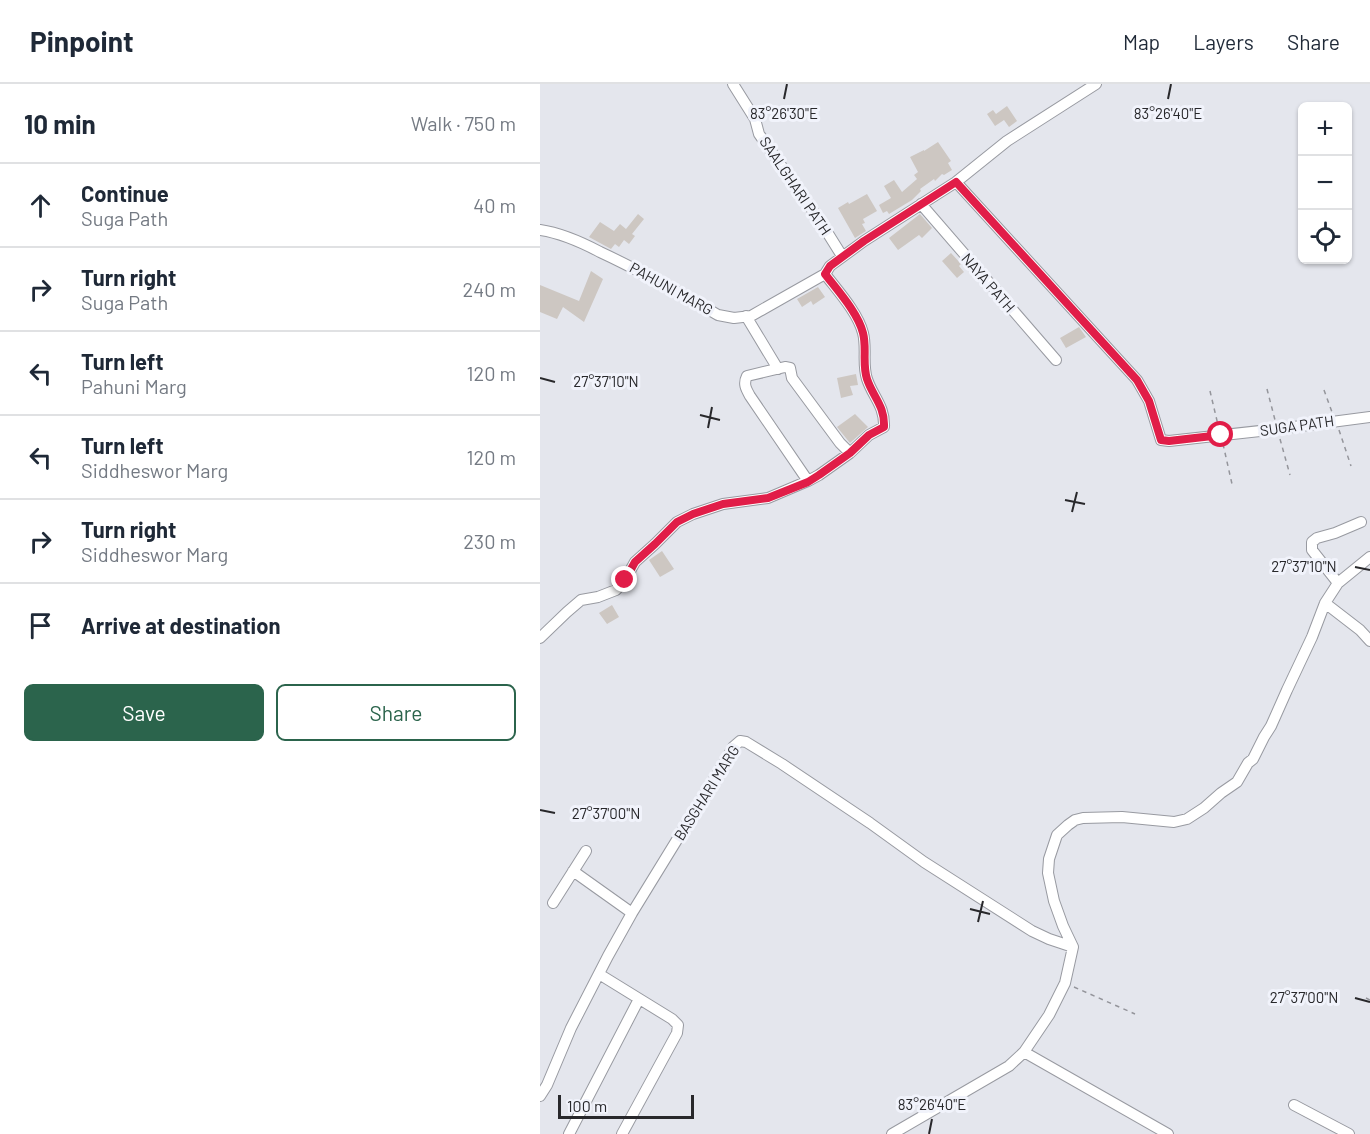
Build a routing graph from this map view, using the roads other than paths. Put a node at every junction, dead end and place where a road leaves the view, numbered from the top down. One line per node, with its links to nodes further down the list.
1 (733, 84): 6 (street, SAALGHARI PATH)
2 (1096, 84): 3 (street, PAHUNI MARG)
3 (956, 182): 4 (street, PAHUNI MARG); 11 (street, SUGA PATH)
4 (921, 204): 6 (street, PAHUNI MARG); 9 (street, NAYA PATH)
5 (540, 230): 8 (street, PAHUNI MARG)
6 (842, 256): 7 (street, PAHUNI MARG)
7 (825, 274): 8 (street, PAHUNI MARG); 12 (street)
8 (746, 316): 10 (street)
9 (1056, 360)
10 (778, 369): 12 (street); 13 (street)
11 (1370, 417)
12 (850, 453): 13 (street)
13 (808, 482): 18 (street)
14 (1361, 522): 16 (street)
15 (1370, 557): 16 (street)
16 (1338, 583): 17 (street)
17 (1325, 603): 19 (street); 24 (street)
18 (540, 638)
19 (1370, 641)
20 (586, 851): 21 (street)
21 (573, 872): 22 (street); 23 (street)
22 (553, 903)
23 (632, 913): 24 (street, BASGHARI MARG); 25 (street, BASGHARI MARG)
24 (1073, 947): 27 (street)
25 (599, 974): 26 (street); 28 (street, BASGHARI MARG)
26 (639, 999): 30 (street); 31 (street)
27 (1024, 1052): 32 (street); 33 (street)
28 (540, 1096)
29 (1294, 1105): 34 (street)
30 (569, 1134)
31 (622, 1134)
32 (892, 1134)
33 (1168, 1134)
34 (1349, 1134)

